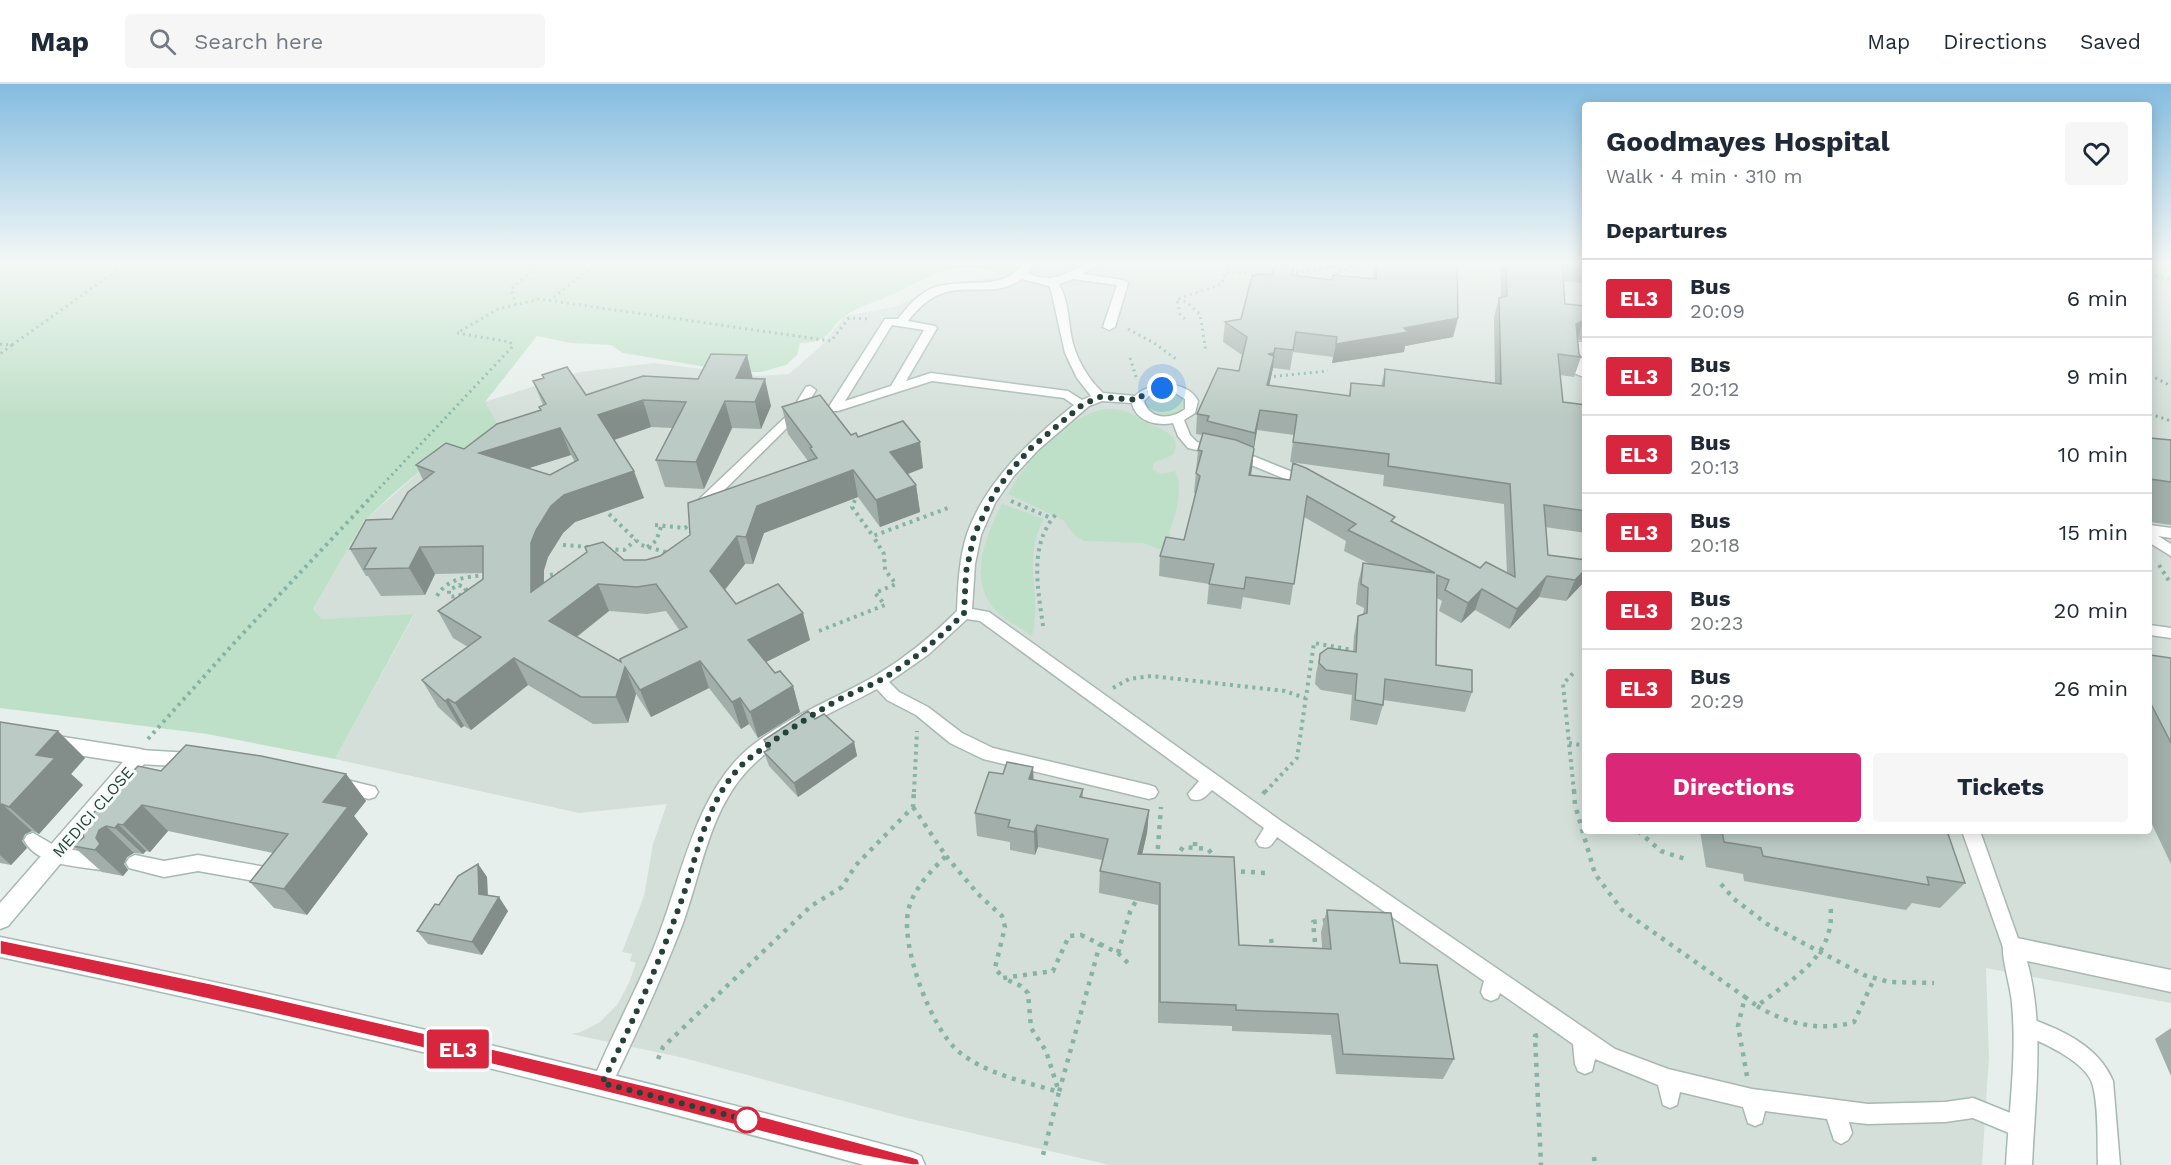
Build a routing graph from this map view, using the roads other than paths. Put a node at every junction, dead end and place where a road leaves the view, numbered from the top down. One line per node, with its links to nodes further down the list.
1 (904, 313): 4 (lane)
2 (1063, 313): 11 (lane)
3 (1113, 313): 5 (lane)
4 (895, 322): 8 (lane); 13 (lane)
5 (1109, 327)
6 (1582, 346): 7 (lane)
7 (1582, 373)
8 (895, 389): 12 (lane); 13 (lane)
9 (810, 390): 13 (lane)
10 (1142, 396): 11 (lane); 14 (lane); 14 (lane)
11 (1100, 397): 12 (lane)
12 (1082, 405): 21 (lane)
13 (818, 406): 16 (lane)
14 (1178, 419): 15 (lane)
15 (1305, 482)
16 (698, 514)
17 (2152, 530): 18 (lane)
18 (2171, 533)
19 (2152, 538): 20 (lane)
20 (2171, 551)
21 (964, 613): 24 (lane); 29 (lane)
22 (2152, 630): 23 (lane)
23 (2171, 633)
24 (878, 681): 31 (lane); 46 (lane)
25 (0, 735): 26 (main road, MEDICI CLOSE)
26 (136, 757): 27 (lane); 35 (main road, MEDICI CLOSE)
27 (207, 761)
28 (319, 780): 30 (lane)
29 (1212, 780): 32 (lane); 44 (lane)
30 (369, 792)
31 (1149, 792)
32 (1197, 794)
33 (1972, 834): 41 (lane)
34 (33, 840): 35 (lane)
35 (55, 855): 36 (lane); 39 (main road, MEDICI CLOSE)
36 (101, 862)
37 (135, 862): 38 (lane)
38 (277, 877)
39 (0, 919)
40 (0, 947): 46 (main road)
41 (2012, 947): 42 (main road); 43 (main road)
42 (2171, 981)
43 (2026, 1026): 48 (main road); 52 (lane)
44 (1583, 1038): 45 (lane); 47 (lane)
45 (1585, 1064)
46 (602, 1083): 50 (main road)
47 (1836, 1110): 48 (lane); 49 (lane)
48 (2021, 1127): 51 (main road)
49 (1841, 1133)
50 (912, 1165)
51 (2019, 1165)
52 (2109, 1165)

